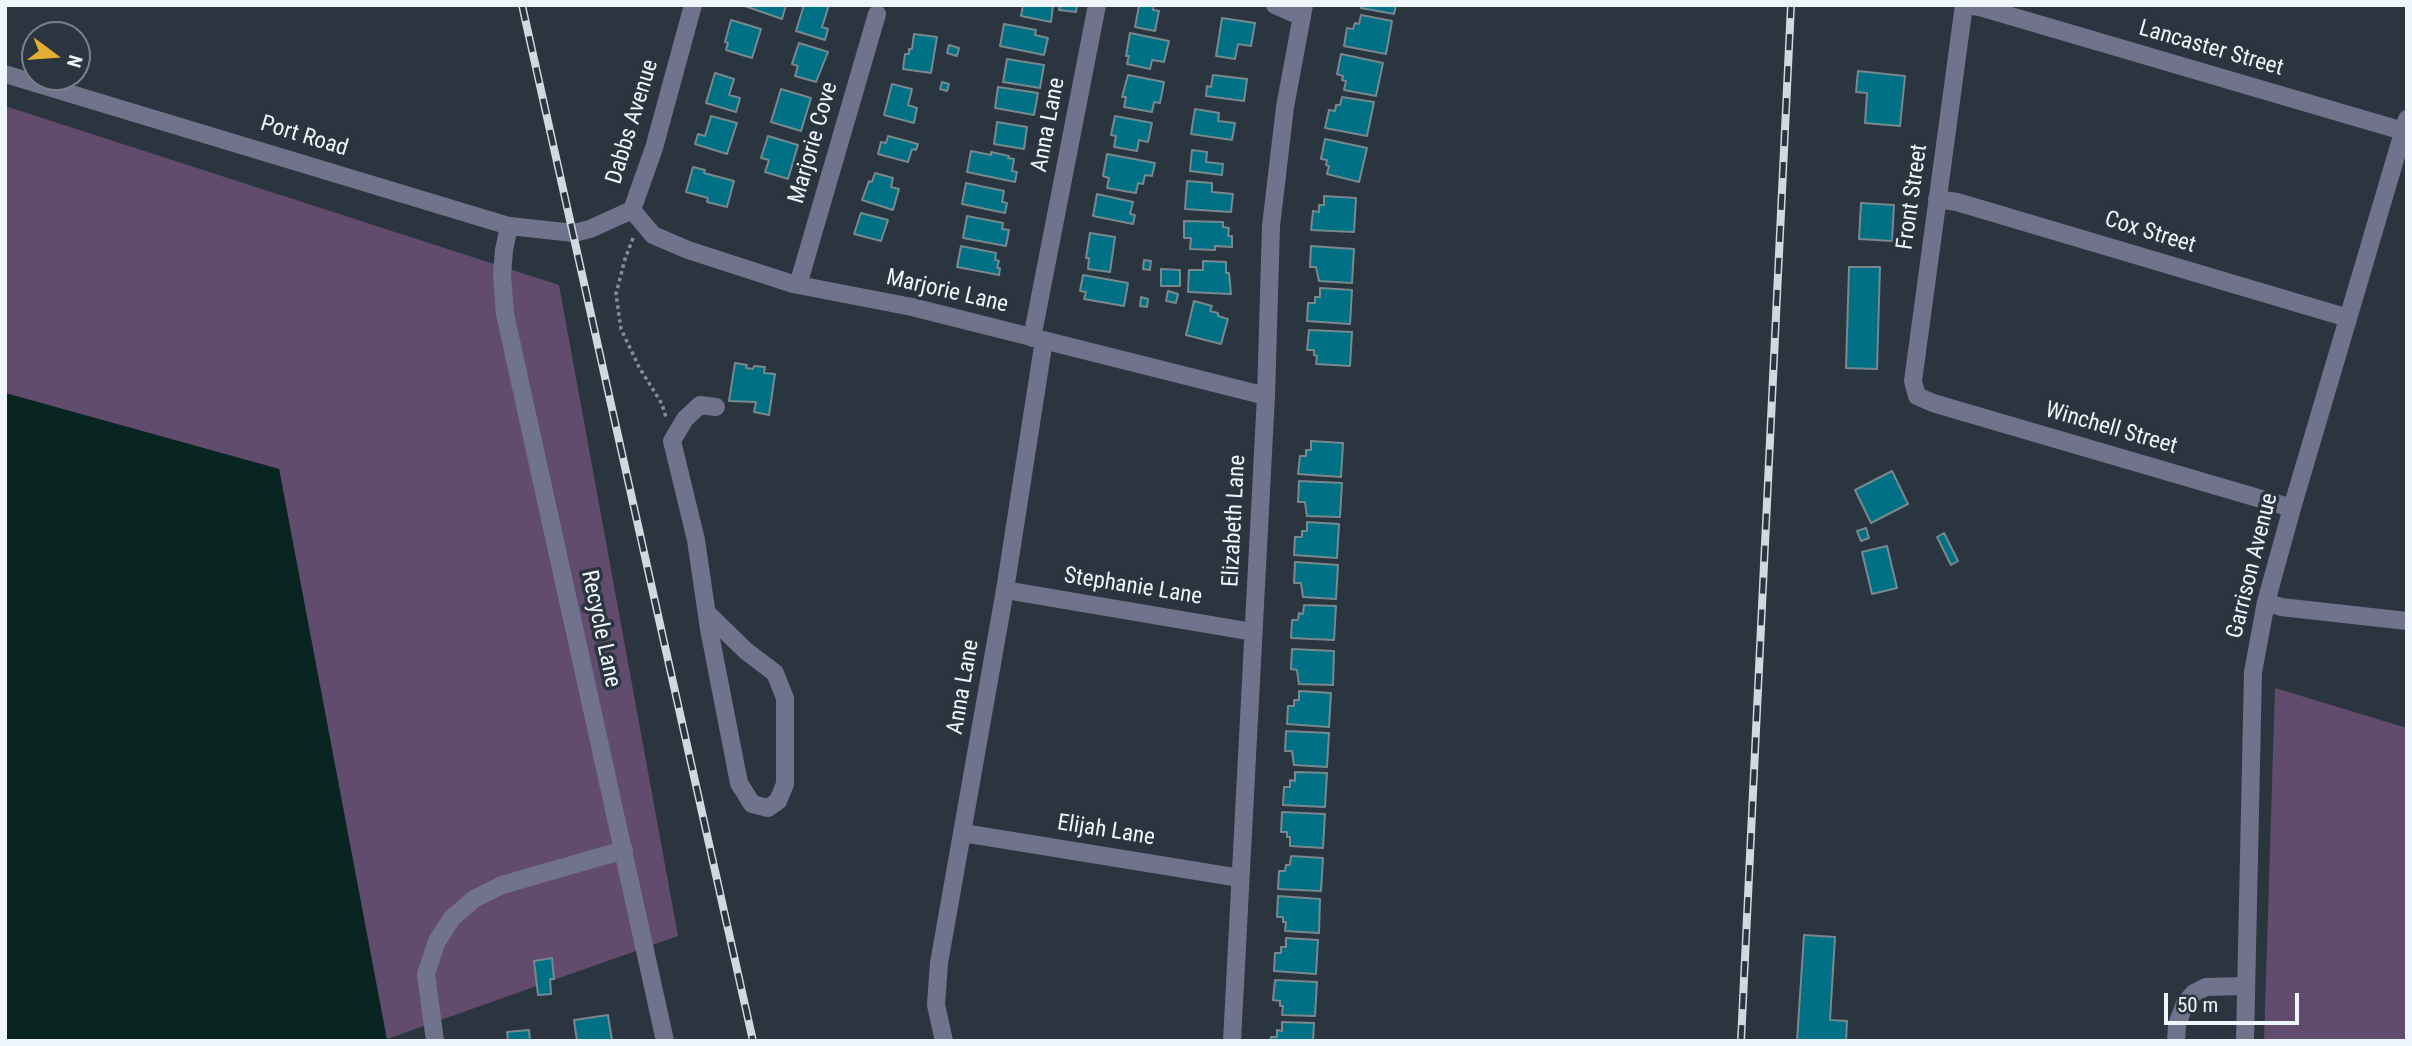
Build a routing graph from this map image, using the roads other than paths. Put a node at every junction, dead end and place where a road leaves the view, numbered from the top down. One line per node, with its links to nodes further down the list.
1 (693, 5): 10 (street, Dabbs Avenue)
2 (1097, 5): 15 (street, Anna Lane)
3 (1275, 5): 5 (street)
4 (1964, 5): 8 (street, Lancaster Street); 9 (street, Front Street)
5 (1303, 11): 16 (street, Elizabeth Lane)
6 (877, 14): 13 (street, Marjorie Cove)
7 (5, 74): 11 (street, Port Road)
8 (2405, 125): 14 (street, Garrison Avenue)
9 (1937, 200): 14 (street, Cox Street); 17 (street, Front Street)
10 (632, 210): 12 (street, Dabbs Avenue); 13 (street, Marjorie Lane)
11 (509, 226): 12 (street, Port Road); 26 (street, Recycle Lane)
12 (590, 229)
13 (798, 285): 15 (street, Marjorie Lane)
14 (2348, 318): 19 (street, Garrison Avenue)
15 (1038, 339): 16 (street, Marjorie Lane); 20 (street, Anna Lane)
16 (1266, 396): 24 (street, Elizabeth Lane)
17 (1917, 396): 19 (street, Winchell Street)
18 (716, 407): 22 (street)
19 (2292, 508): 21 (street, Garrison Avenue)
20 (1005, 590): 24 (street, Stephanie Lane); 25 (street, Anna Lane)
21 (2266, 603): 23 (street); 28 (street, Garrison Avenue)
22 (707, 612): 22 (street)
23 (2407, 621)
24 (1253, 632): 27 (street, Elizabeth Lane)
25 (963, 833): 27 (street, Elijah Lane); 31 (street, Anna Lane)
26 (624, 850): 29 (street); 30 (street, Recycle Lane)
27 (1240, 878): 32 (street, Elizabeth Lane)
28 (2246, 986): 33 (street); 34 (street, Garrison Avenue)
29 (435, 1041)
30 (665, 1041)
31 (944, 1041)
32 (1231, 1041)
33 (2176, 1041)
34 (2245, 1041)

